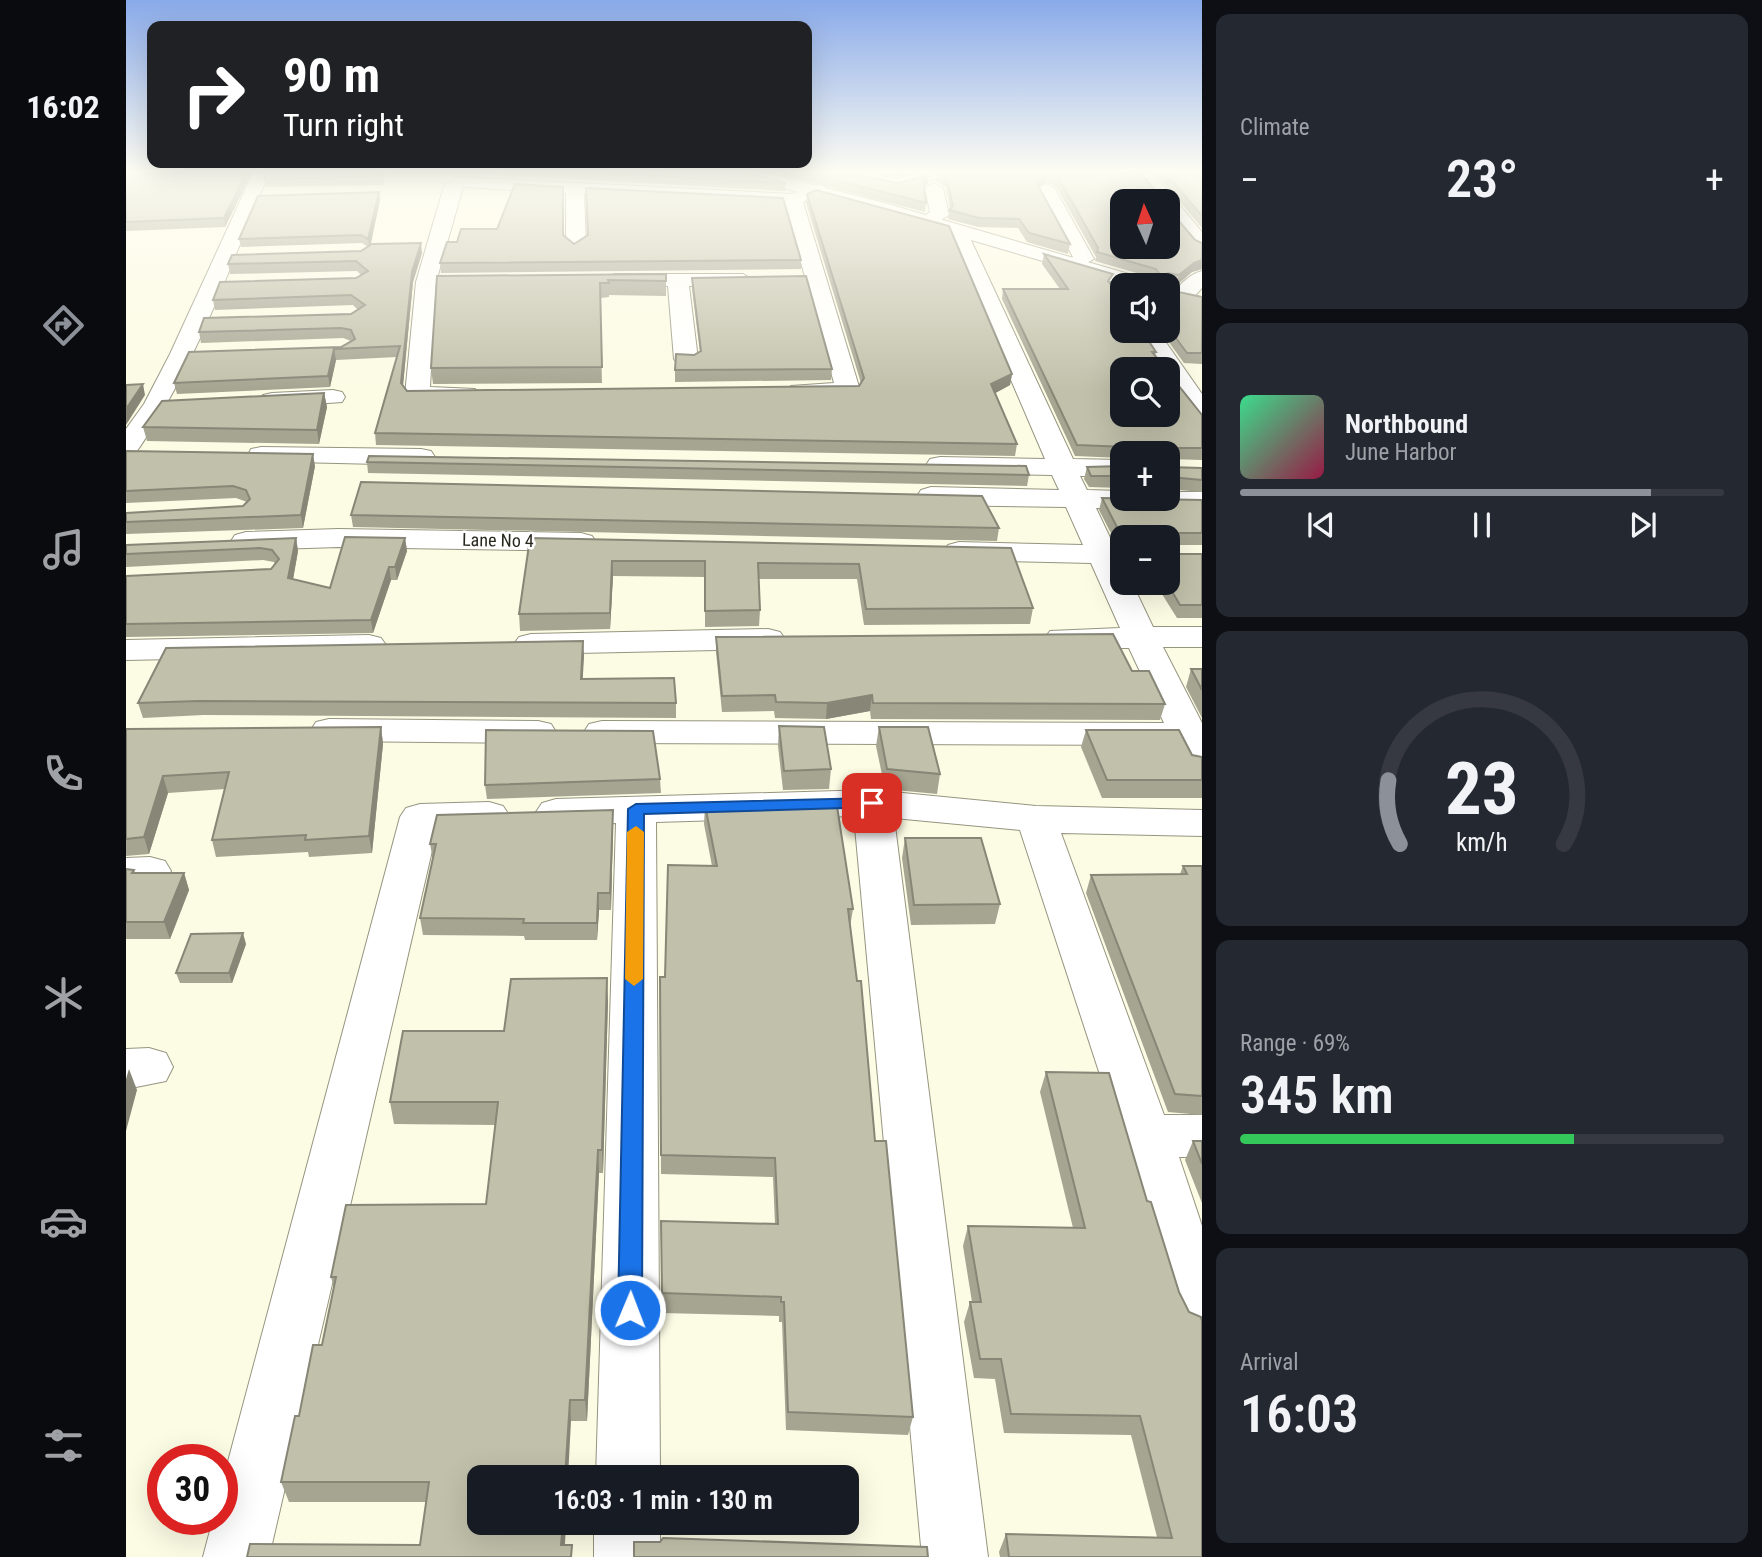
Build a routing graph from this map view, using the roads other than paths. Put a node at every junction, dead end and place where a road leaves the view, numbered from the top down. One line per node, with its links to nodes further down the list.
1 (230, 246): 8 (street)
2 (436, 246): 17 (street)
3 (808, 246): 11 (street)
4 (963, 246): 40 (street)
5 (1010, 246): 9 (street)
6 (1077, 246): 9 (street)
7 (253, 255): 8 (street)
8 (225, 256): 19 (street)
9 (1073, 264): 14 (street)
10 (1202, 277): 21 (street)
11 (818, 278): 13 (street); 28 (street)
12 (767, 279): 16 (street)
13 (793, 279)
14 (1110, 279)
15 (594, 280): 16 (street)
16 (678, 281): 27 (street)
17 (426, 282): 18 (street); 29 (street)
18 (454, 282)
19 (213, 284): 20 (street); 23 (street)
20 (239, 284)
21 (1184, 295)
22 (223, 319): 23 (street)
23 (197, 320): 26 (street)
24 (1155, 343): 34 (street)
25 (209, 353): 26 (street)
26 (182, 354): 33 (street)
27 (686, 359)
28 (779, 391)
29 (487, 394)
30 (333, 397): 31 (street)
31 (251, 401)
32 (183, 404): 33 (street)
33 (156, 405): 35 (street)
34 (1202, 412)
35 (126, 450): 36 (street)
36 (153, 453)
37 (235, 454): 38 (street)
38 (453, 458)
39 (908, 465): 40 (street)
40 (1061, 466): 41 (street); 45 (street)
41 (1110, 468)
42 (288, 482): 43 (street)
43 (344, 483)
44 (911, 495): 45 (street)
45 (1077, 499): 46 (street); 50 (street)
46 (1202, 501)
47 (219, 542): 48 (street, Lane No 4)
48 (615, 542)
49 (935, 550): 51 (street)
50 (1110, 552)
51 (1110, 555)
52 (1125, 595): 55 (street)
53 (1202, 637): 55 (street)
54 (1032, 638): 55 (street)
55 (1139, 638): 61 (street)
56 (804, 639): 57 (street)
57 (504, 644)
58 (393, 645): 59 (street)
59 (126, 650)
60 (300, 730): 61 (street)
61 (1197, 744)
62 (872, 803): 63 (street); 64 (street); 73 (street)
63 (636, 809): 69 (street); 71 (street)
64 (1036, 819): 65 (street); 66 (street)
65 (1202, 823)
66 (1146, 1136): 67 (street); 68 (street)
67 (1202, 1136)
68 (1202, 1311)
69 (628, 1465)
70 (627, 1535): 72 (street)
71 (236, 1557)
72 (627, 1557)
73 (955, 1557)

